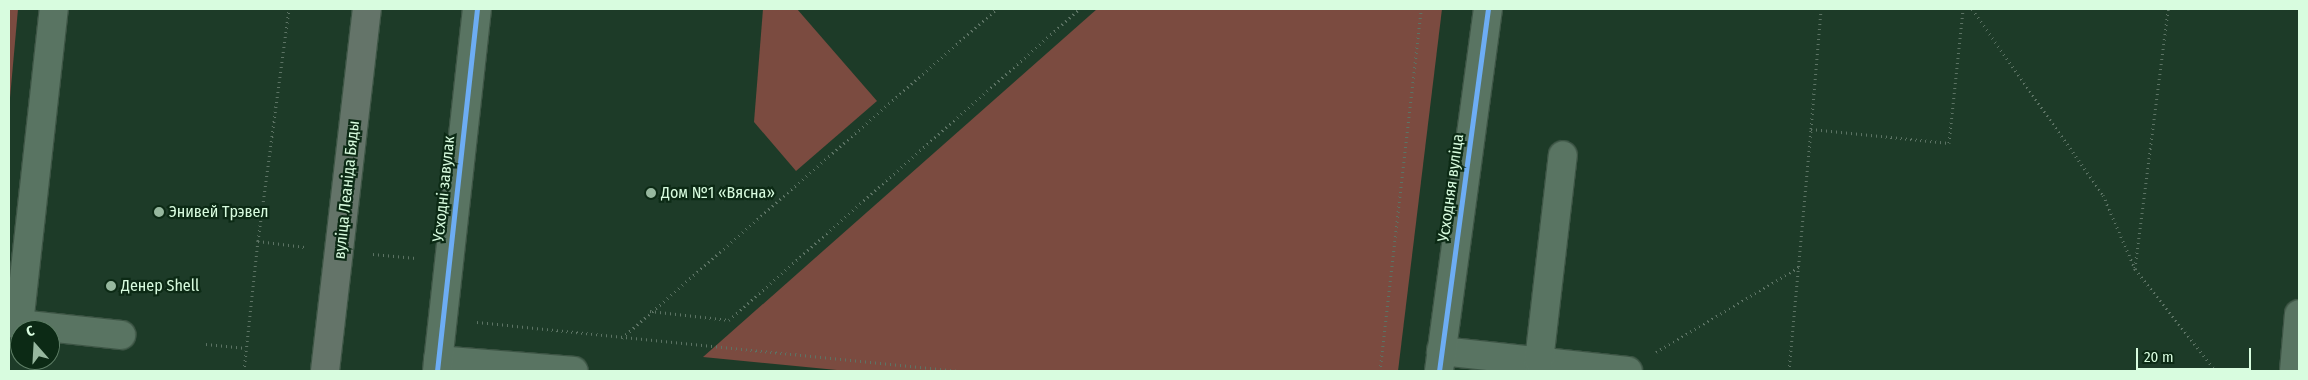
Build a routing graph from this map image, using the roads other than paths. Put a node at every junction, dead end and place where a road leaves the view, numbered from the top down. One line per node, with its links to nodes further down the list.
1 (54, 9): 7 (street)
2 (367, 9): 14 (main road, вуліца Леаніда Бяды)
3 (477, 9): 12 (street, Усходні завулак)
4 (1488, 9): 10 (street, Усходняя вуліца)
5 (1563, 155): 11 (street)
6 (2299, 314): 16 (street)
7 (15, 320)
8 (60, 329): 9 (street)
9 (121, 335)
10 (1440, 361): 11 (street)
11 (1539, 361): 13 (street)
12 (437, 365): 15 (street)
13 (1627, 370)
14 (326, 371)
15 (574, 371)
16 (2294, 371)

